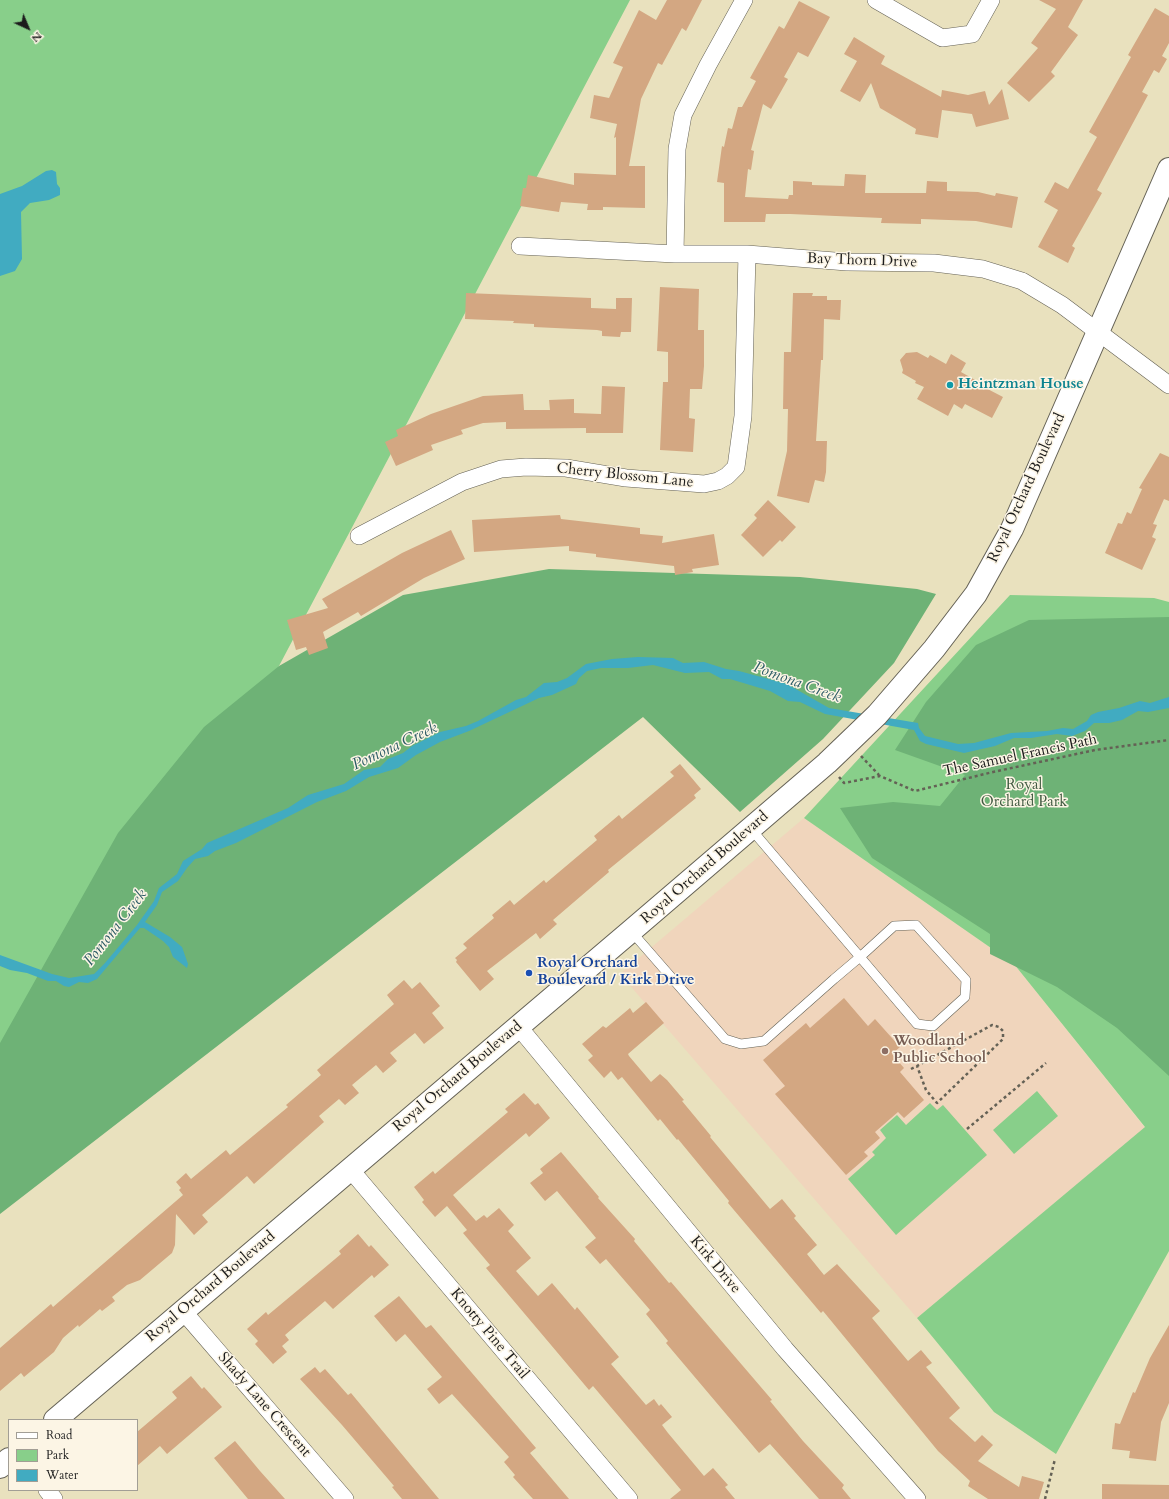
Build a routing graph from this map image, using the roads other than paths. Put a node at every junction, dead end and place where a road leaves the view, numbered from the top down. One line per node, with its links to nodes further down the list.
1 (744, 0): 6 (street)
2 (876, 0): 3 (street)
3 (991, 0)
4 (1169, 169): 8 (street, Royal Orchard Boulevard)
5 (520, 246): 6 (street, Bay Thorn Drive)
6 (675, 254): 7 (street, Bay Thorn Drive)
7 (747, 254): 8 (street, Bay Thorn Drive); 10 (street, Cherry Blossom Lane)
8 (1096, 332): 9 (street, Bay Thorn Drive); 11 (street, Royal Orchard Boulevard)
9 (1169, 385)
10 (359, 536)
11 (751, 829): 12 (street, Royal Orchard Boulevard); 13 (lane)
12 (632, 931): 13 (lane); 14 (street, Royal Orchard Boulevard)
13 (860, 956): 13 (lane)
14 (518, 1026): 15 (street, Royal Orchard Boulevard); 24 (street, Kirk Drive)
15 (350, 1169): 16 (street, Royal Orchard Boulevard); 23 (street, Knotty Pine Trail)
16 (183, 1311): 17 (street, Royal Orchard Boulevard); 22 (street, Shady Lane Crescent)
17 (56, 1419)
18 (8, 1460): 19 (street)
19 (0, 1467)
20 (48, 1491): 21 (street)
21 (54, 1499)
22 (345, 1499)
23 (629, 1499)
24 (917, 1499)

